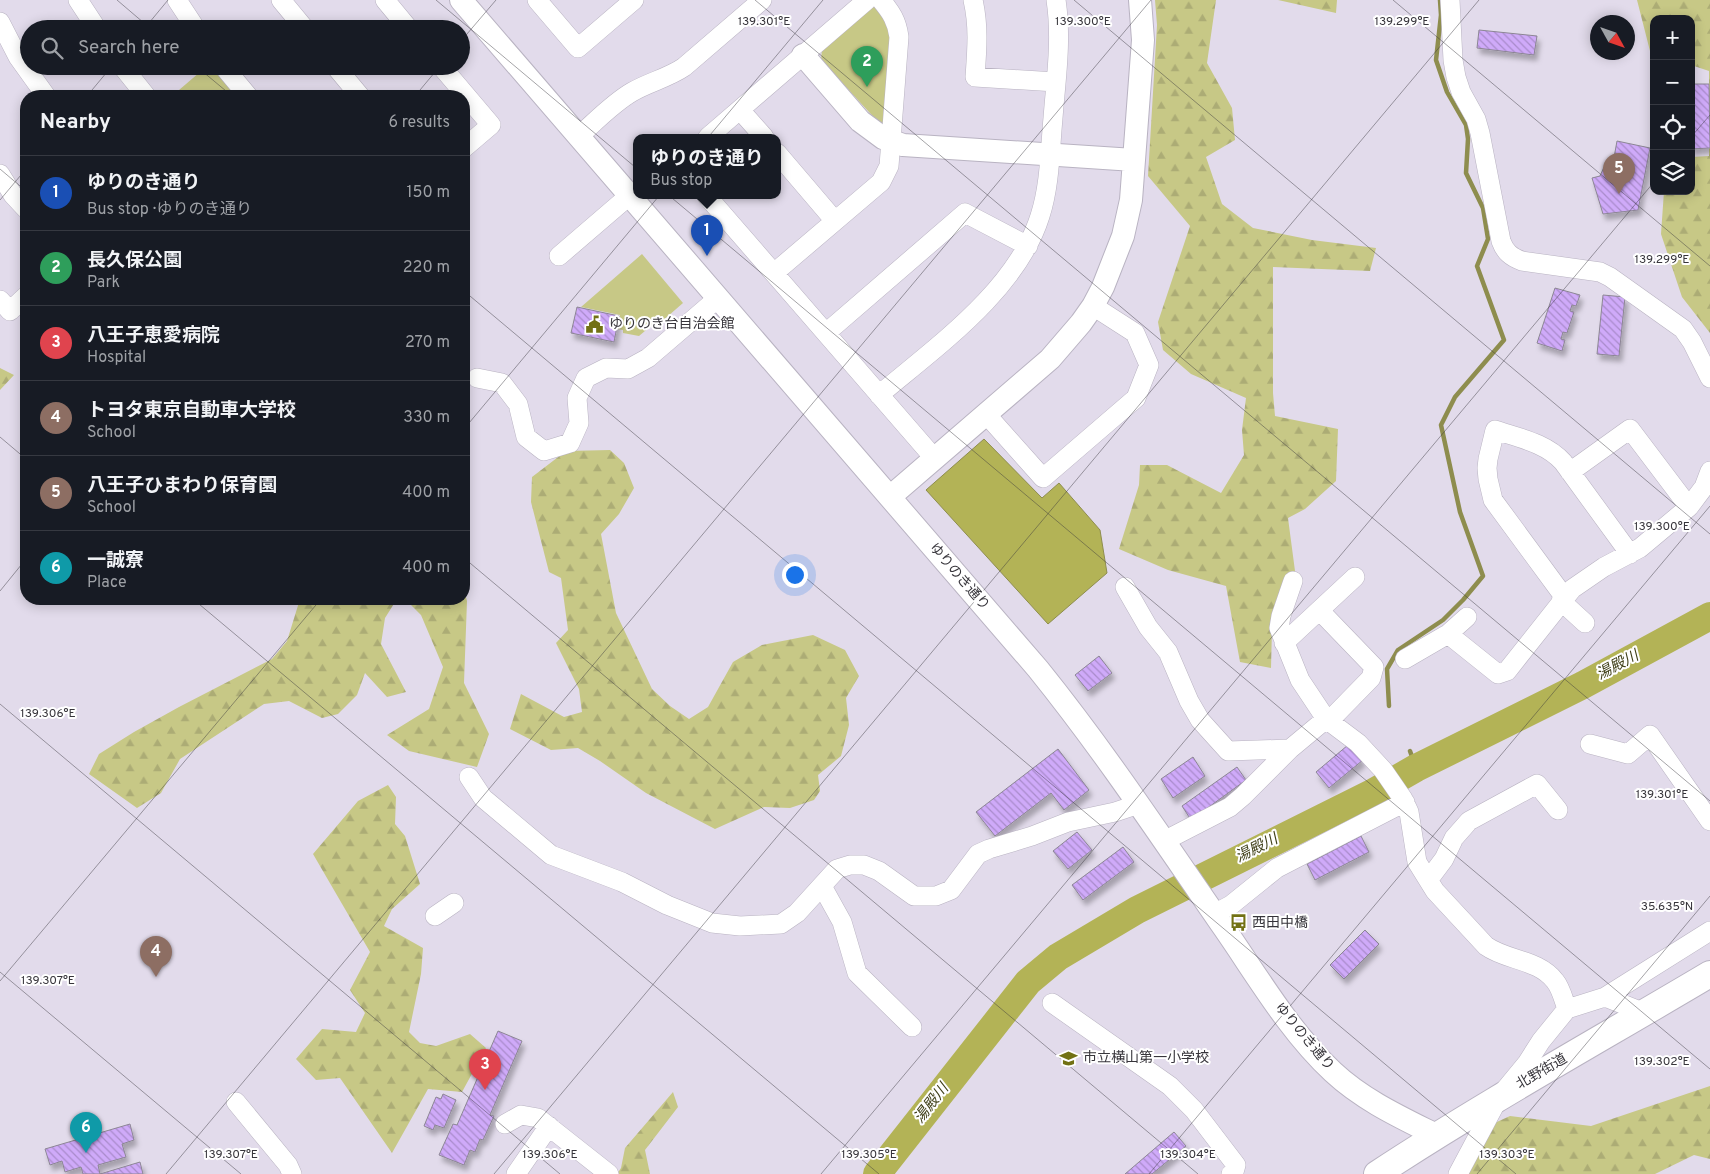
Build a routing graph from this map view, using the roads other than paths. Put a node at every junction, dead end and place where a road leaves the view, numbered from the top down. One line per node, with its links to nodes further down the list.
1 (78, 0): 15 (street)
2 (177, 0): 16 (street)
3 (281, 0): 17 (street)
4 (384, 0): 18 (street)
5 (461, 0): 37 (street, ゆりのき通り)
6 (537, 0): 7 (street)
7 (634, 0)
8 (762, 0): 37 (street)
9 (867, 0): 20 (street)
10 (881, 0): 38 (street)
11 (973, 0): 27 (street)
12 (1056, 0): 27 (street)
13 (1140, 0): 42 (street)
14 (1450, 0): 60 (street)
15 (91, 20)
16 (190, 20)
17 (298, 20)
18 (401, 20)
19 (0, 22): 21 (street)
20 (803, 55): 34 (street); 38 (street)
21 (20, 60)
22 (31, 75): 28 (street)
23 (129, 75): 29 (street)
24 (230, 75): 30 (street)
25 (342, 75): 31 (street)
26 (449, 75): 32 (street)
27 (1056, 82): 40 (street)
28 (42, 90)
29 (141, 90)
30 (243, 90)
31 (355, 90)
32 (461, 90)
33 (470, 100): 39 (street)
34 (740, 110): 35 (street); 36 (street)
35 (712, 134)
36 (761, 134)
37 (579, 136): 44 (street, ゆりのき通り)
38 (890, 142): 40 (street); 50 (street)
39 (470, 143)
40 (1050, 154): 42 (street); 52 (street)
41 (781, 158): 50 (street)
42 (1134, 160): 57 (street)
43 (0, 174): 48 (street)
44 (630, 195): 46 (street, ゆりのき通り); 51 (street)
45 (633, 199): 54 (street, ゆりのき通り)
46 (633, 199)
47 (709, 199): 53 (street)
48 (7, 200): 49 (street)
49 (20, 206)
50 (835, 220): 53 (street)
51 (565, 244)
52 (1028, 246): 58 (street); 61 (street)
53 (774, 273): 58 (street)
54 (718, 298): 59 (street); 66 (street, ゆりのき通り)
55 (0, 300): 56 (street)
56 (20, 302)
57 (1092, 306): 62 (street); 62 (street)
58 (826, 333): 61 (street)
59 (477, 378)
60 (1710, 378)
61 (879, 395): 63 (street)
62 (986, 414): 63 (street)
63 (935, 459): 66 (street)
64 (1710, 471): 67 (street)
65 (1570, 472): 67 (street); 68 (street); 72 (street)
66 (890, 496): 84 (street, ゆりのき通り)
67 (1689, 507): 68 (street)
68 (1630, 554): 72 (street)
69 (1355, 577): 73 (street)
70 (1293, 581): 77 (street)
71 (1125, 587): 81 (street)
72 (1563, 600): 75 (street); 76 (street)
73 (1320, 611): 77 (street); 79 (street)
74 (1467, 617): 76 (street)
75 (1585, 623)
76 (1448, 634): 78 (street)
77 (1284, 643): 79 (street)
78 (1405, 659)
79 (1328, 720): 81 (street); 83 (street)
80 (1590, 744): 86 (street)
81 (1290, 749): 87 (street)
82 (469, 778): 89 (street)
83 (1404, 801): 88 (street); 91 (street)
84 (1139, 804): 87 (street, ゆりのき通り); 89 (street)
85 (1558, 810): 88 (street)
86 (1710, 821)
87 (1164, 841): 91 (street, ゆりのき通り)
88 (1429, 879): 97 (street)
89 (822, 886): 99 (street)
90 (454, 903): 92 (street)
91 (1214, 914): 104 (street, ゆりのき通り)
92 (435, 916)
93 (1710, 931): 95 (street)
94 (1710, 974): 98 (main road, 北野街道)
95 (1605, 997): 97 (street); 98 (street)
96 (1052, 1003): 108 (street)
97 (1567, 1010): 100 (street)
98 (1645, 1013): 100 (main road, 北野街道)
99 (912, 1026)
100 (1499, 1097): 104 (main road, 北野街道); 110 (street)
101 (236, 1102): 105 (street)
102 (505, 1124): 103 (street)
103 (549, 1126): 106 (street); 107 (street)
104 (1436, 1135): 109 (main road, 北野街道)
105 (292, 1174)
106 (516, 1174)
107 (608, 1174)
108 (1231, 1174)
109 (1377, 1174)
110 (1458, 1174)

